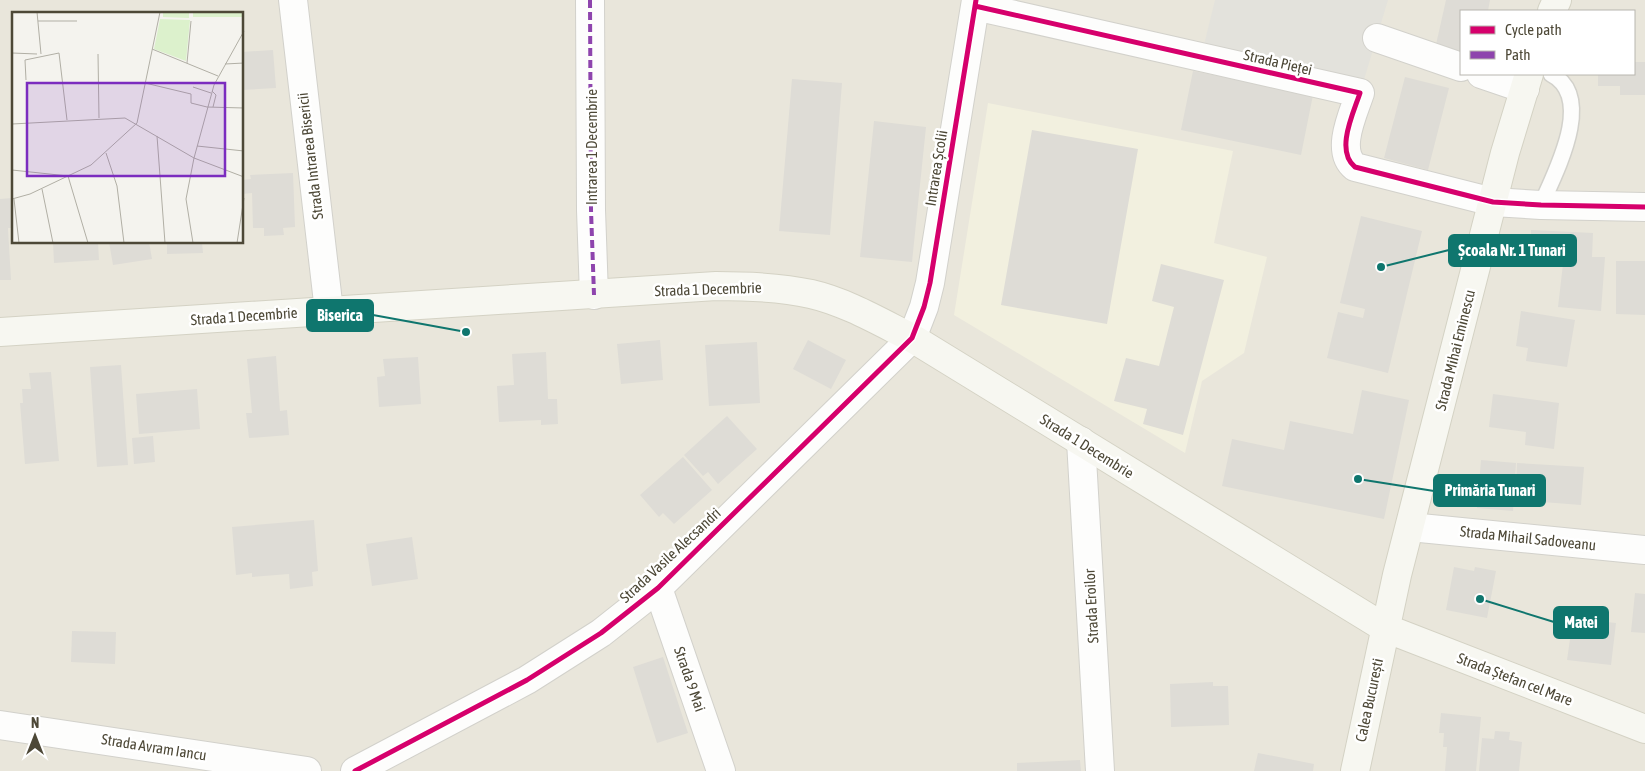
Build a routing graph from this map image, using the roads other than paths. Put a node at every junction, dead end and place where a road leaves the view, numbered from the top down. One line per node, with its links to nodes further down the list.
1 (293, 0): 13 (street, Strada Intrarea Bisericii)
2 (590, 0): 12 (street, Intrarea 1 Decembrie)
3 (976, 3): 9 (street, Strada Pieței); 15 (street, Intrarea Școlii)
4 (1377, 38): 5 (street)
5 (1460, 67)
6 (1488, 75): 8 (street)
7 (1553, 75): 10 (lane)
8 (1527, 81): 9 (main road, Strada Mihai Eminescu)
9 (1493, 202): 10 (street); 17 (main road, Strada Mihai Eminescu)
10 (1541, 205): 11 (street)
11 (1645, 207)
12 (594, 295): 13 (main road, Strada 1 Decembrie); 15 (main road, Strada 1 Decembrie)
13 (329, 311): 14 (main road, Strada 1 Decembrie)
14 (0, 332)
15 (912, 338): 16 (main road, Strada 1 Decembrie); 19 (street, Strada Vasile Alecsandri)
16 (1081, 441): 20 (main road, Strada 1 Decembrie); 26 (street, Strada Eroilor)
17 (1410, 527): 18 (street, Strada Mihail Sadoveanu); 20 (main road, Strada Mihai Eminescu)
18 (1645, 550)
19 (658, 588): 24 (street, Strada Vasile Alecsandri); 25 (street, Strada 9 Mai)
20 (1384, 628): 22 (main road, Strada Ștefan cel Mare); 27 (main road, Calea București)
21 (0, 725): 23 (street, Strada Avram Iancu)
22 (1645, 729)
23 (307, 771)
24 (355, 771)
25 (721, 771)
26 (1100, 771)
27 (1355, 771)

